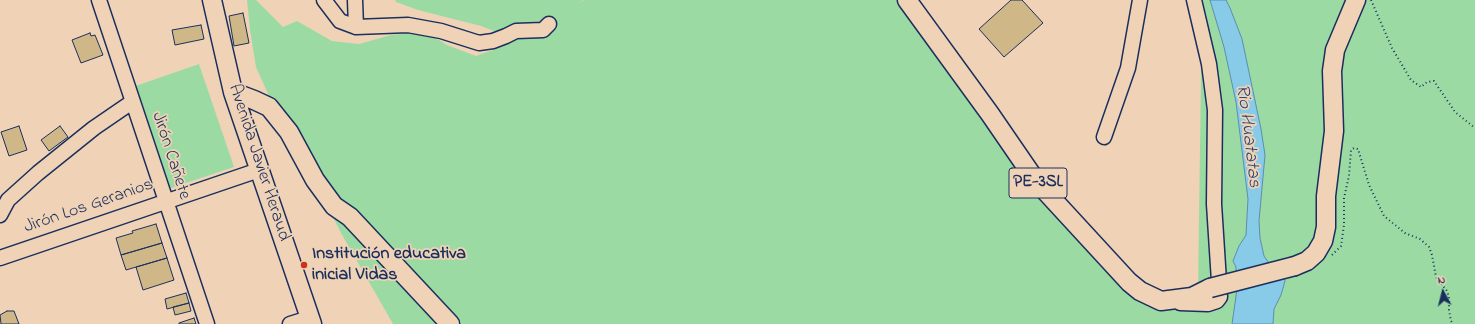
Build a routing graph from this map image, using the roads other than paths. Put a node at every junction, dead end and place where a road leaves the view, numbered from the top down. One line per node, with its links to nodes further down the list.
1 (99, 0): 12 (street, Jirón Cañete)
2 (212, 0): 11 (main road, Avenida Javier Heraud)
3 (324, 0): 10 (street)
4 (355, 0): 10 (street)
5 (907, 0): 18 (main road, PE-3SL)
6 (1140, 0): 13 (street)
7 (1194, 0): 18 (street)
8 (1356, 0): 18 (main road, bridge)
9 (549, 24): 10 (street)
10 (356, 27)
11 (233, 92): 14 (main road, Avenida Javier Heraud); 22 (main road)
12 (132, 102): 15 (street, Jirón Cañete); 16 (street)
13 (1104, 137)
14 (259, 170): 15 (street, Jirón Los Geranios); 19 (main road, Avenida Javier Heraud)
15 (165, 201): 17 (street, Jirón Los Geranios); 20 (street, Jirón Cañete)
16 (0, 215)
17 (0, 258)
18 (1161, 301)
19 (310, 321): 21 (street)
20 (207, 324)
21 (290, 324)
22 (450, 324)

